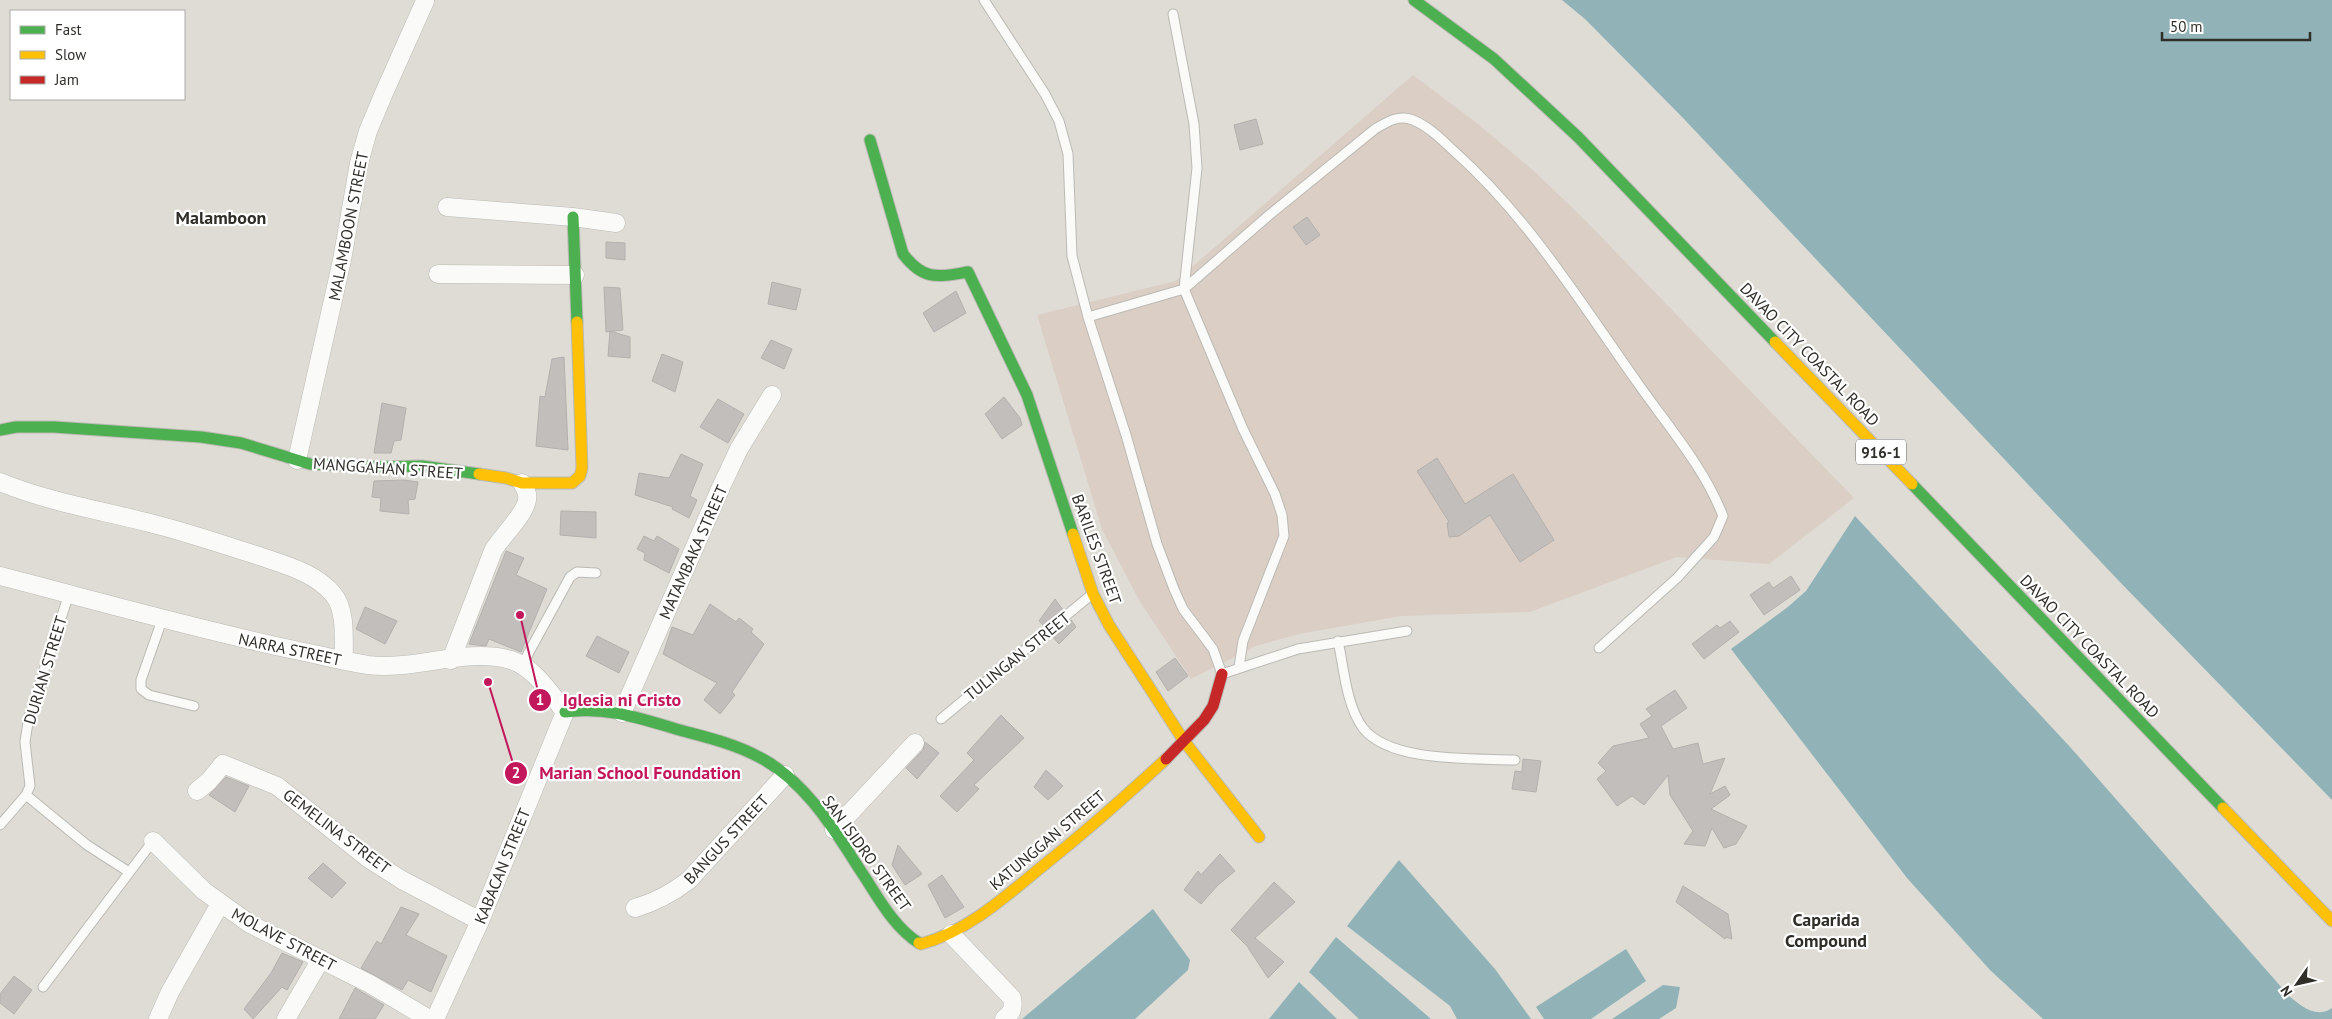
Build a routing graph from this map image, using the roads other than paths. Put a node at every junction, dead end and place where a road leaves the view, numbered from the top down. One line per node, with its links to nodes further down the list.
1 (984, 0): 12 (lane)
2 (1414, 0): 49 (street, DAVAO CITY COASTAL ROAD / 916-1)
3 (425, 1): 15 (street, MALAMBOON STREET)
4 (1173, 14): 11 (lane)
5 (870, 140): 21 (street, BARILES STREET)
6 (447, 207): 7 (street)
7 (573, 217): 8 (street); 10 (street)
8 (616, 223)
9 (438, 274): 10 (street)
10 (575, 276): 17 (street, MANGGAHAN STREET)
11 (1184, 289): 12 (lane); 25 (lane); 29 (lane)
12 (1088, 316): 30 (lane)
13 (772, 395): 33 (street, MATAMBAKA STREET)
14 (0, 430): 15 (street, MANGGAHAN STREET)
15 (297, 460): 17 (street, MANGGAHAN STREET)
16 (0, 482): 26 (street)
17 (522, 483): 27 (street)
18 (596, 572): 28 (lane)
19 (0, 576): 20 (street, NARRA STREET)
20 (69, 594): 22 (street, NARRA STREET); 40 (lane, DURIAN STREET)
21 (1093, 594): 34 (lane, TULINGAN STREET); 35 (street, BARILES STREET)
22 (162, 620): 26 (street, NARRA STREET); 31 (lane)
23 (1407, 631): 24 (lane)
24 (1338, 641): 29 (lane); 37 (lane)
25 (1599, 648)
26 (344, 660): 27 (street, NARRA STREET)
27 (450, 660): 28 (street, NARRA STREET)
28 (522, 665): 32 (street, NARRA STREET)
29 (1239, 667): 30 (lane)
30 (1222, 674): 35 (street, KATUNGGAN STREET)
31 (194, 706)
32 (565, 712): 33 (street, SAN ISIDRO STREET); 48 (street, KABACAN STREET)
33 (622, 713): 38 (street, SAN ISIDRO STREET)
34 (941, 719)
35 (1184, 741): 43 (street, BARILES STREET); 50 (street, KATUNGGAN STREET)
36 (915, 743): 42 (street)
37 (1515, 760)
38 (785, 775): 42 (street, SAN ISIDRO STREET); 47 (street, BANGUS STREET)
39 (197, 791): 48 (street, GEMELINA STREET)
40 (26, 795): 41 (lane); 45 (lane)
41 (0, 825)
42 (834, 830): 51 (street, SAN ISIDRO STREET)
43 (1259, 837)
44 (153, 842): 45 (lane); 46 (street, MOLAVE STREET)
45 (129, 872): 53 (lane)
46 (220, 904): 52 (street, MOLAVE STREET); 55 (street)
47 (634, 908)
48 (480, 921): 58 (street, KABACAN STREET)
49 (2332, 921)
50 (951, 934): 51 (street, KATUNGGAN STREET); 54 (street)
51 (919, 944)
52 (321, 958): 56 (street); 57 (street, MOLAVE STREET)
53 (43, 988)
54 (1009, 1012)
55 (158, 1019)
56 (286, 1019)
57 (429, 1019)
58 (435, 1019)

